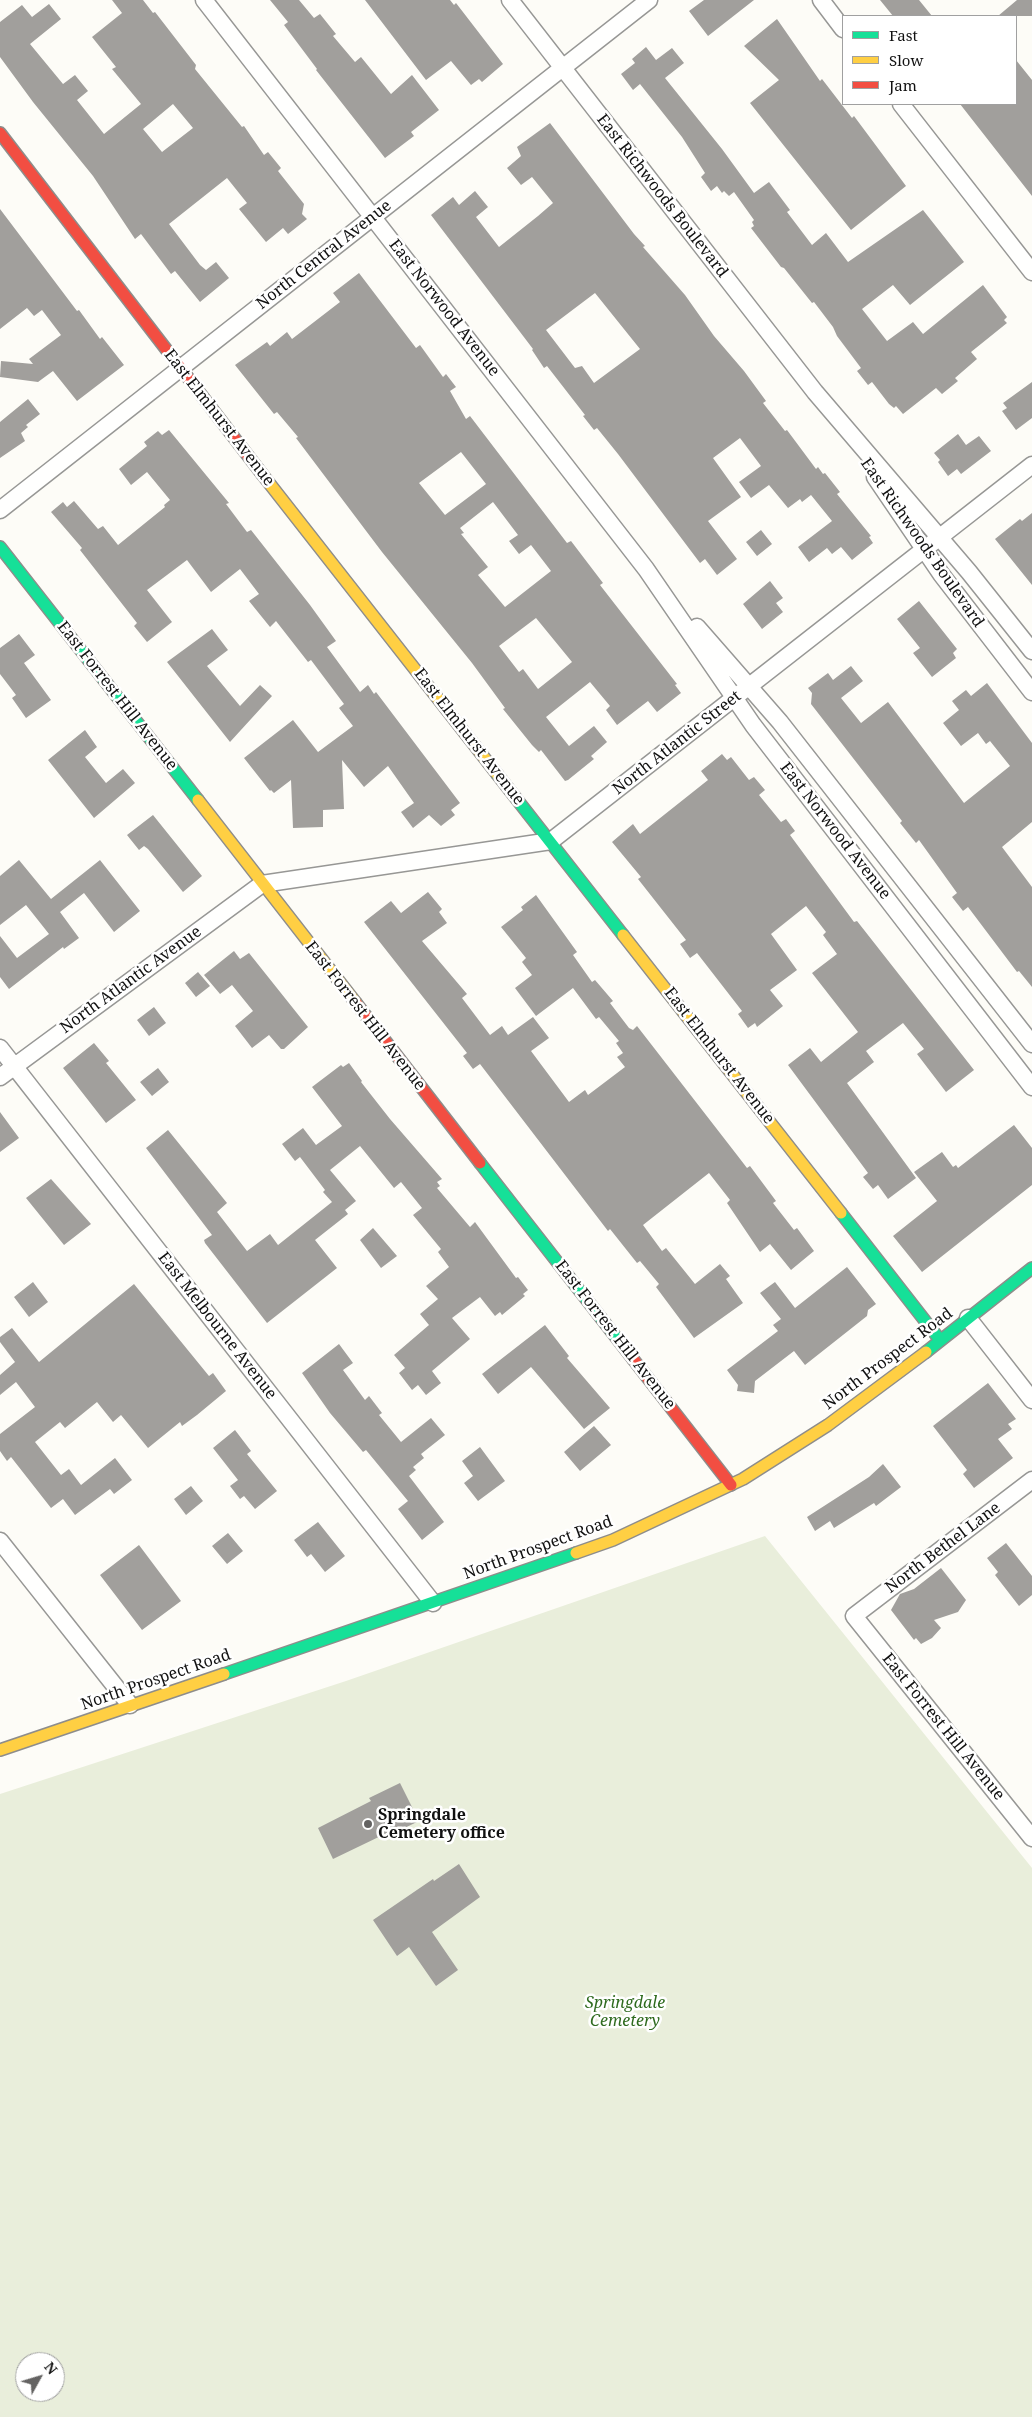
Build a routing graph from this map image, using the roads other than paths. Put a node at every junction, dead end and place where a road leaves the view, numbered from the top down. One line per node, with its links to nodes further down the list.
1 (204, 0): 9 (street, East Norwood Avenue)
2 (510, 0): 6 (street, East Richwoods Boulevard)
3 (648, 0): 6 (street, North Central Avenue)
4 (821, 0): 5 (street)
5 (842, 28)
6 (561, 67): 9 (street, North Central Avenue); 12 (street, East Richwoods Boulevard)
7 (902, 105): 10 (street)
8 (0, 133): 11 (main road, East Elmhurst Avenue)
9 (373, 216): 11 (street, North Central Avenue); 18 (street, East Norwood Avenue)
10 (1032, 272)
11 (180, 368): 14 (street, North Central Avenue); 23 (main road, East Elmhurst Avenue)
12 (815, 392): 15 (street, East Richwoods Boulevard); 17 (street, East Richwoods Boulevard)
13 (1032, 465): 15 (street, North Atlantic Street)
14 (0, 510)
15 (939, 537): 17 (street, North Atlantic Street); 19 (street, East Richwoods Boulevard)
16 (0, 547): 24 (main road, East Forrest Hill Avenue)
17 (924, 549): 20 (street, North Atlantic Street); 21 (street, East Richwoods Boulevard)
18 (646, 569): 20 (street, East Norwood Avenue); 22 (street, East Norwood Avenue)
19 (1032, 651)
20 (750, 686): 22 (street, North Atlantic Street); 25 (street, East Norwood Avenue)
21 (1032, 692)
22 (735, 698): 23 (street, North Atlantic Street); 29 (street, East Norwood Avenue)
23 (551, 841): 24 (street, North Atlantic Street); 32 (main road, East Elmhurst Avenue)
24 (262, 884): 27 (street, North Atlantic Avenue); 35 (main road, East Forrest Hill Avenue)
25 (1032, 1044)
26 (0, 1048): 27 (street, East Melbourne Avenue)
27 (14, 1066): 28 (street, North Atlantic Avenue); 37 (street, East Melbourne Avenue)
28 (0, 1077)
29 (1032, 1088)
30 (1032, 1268): 31 (main road, North Prospect Road)
31 (968, 1318): 32 (main road, North Prospect Road); 33 (street)
32 (940, 1340): 35 (main road, North Prospect Road)
33 (1032, 1400)
34 (1032, 1480): 38 (street, North Bethel Lane)
35 (731, 1485): 37 (main road, North Prospect Road)
36 (0, 1541): 39 (street)
37 (434, 1603): 39 (main road, North Prospect Road)
38 (854, 1616): 41 (street, East Forrest Hill Avenue)
39 (130, 1706): 40 (main road, North Prospect Road)
40 (0, 1750)
41 (1032, 1838)

